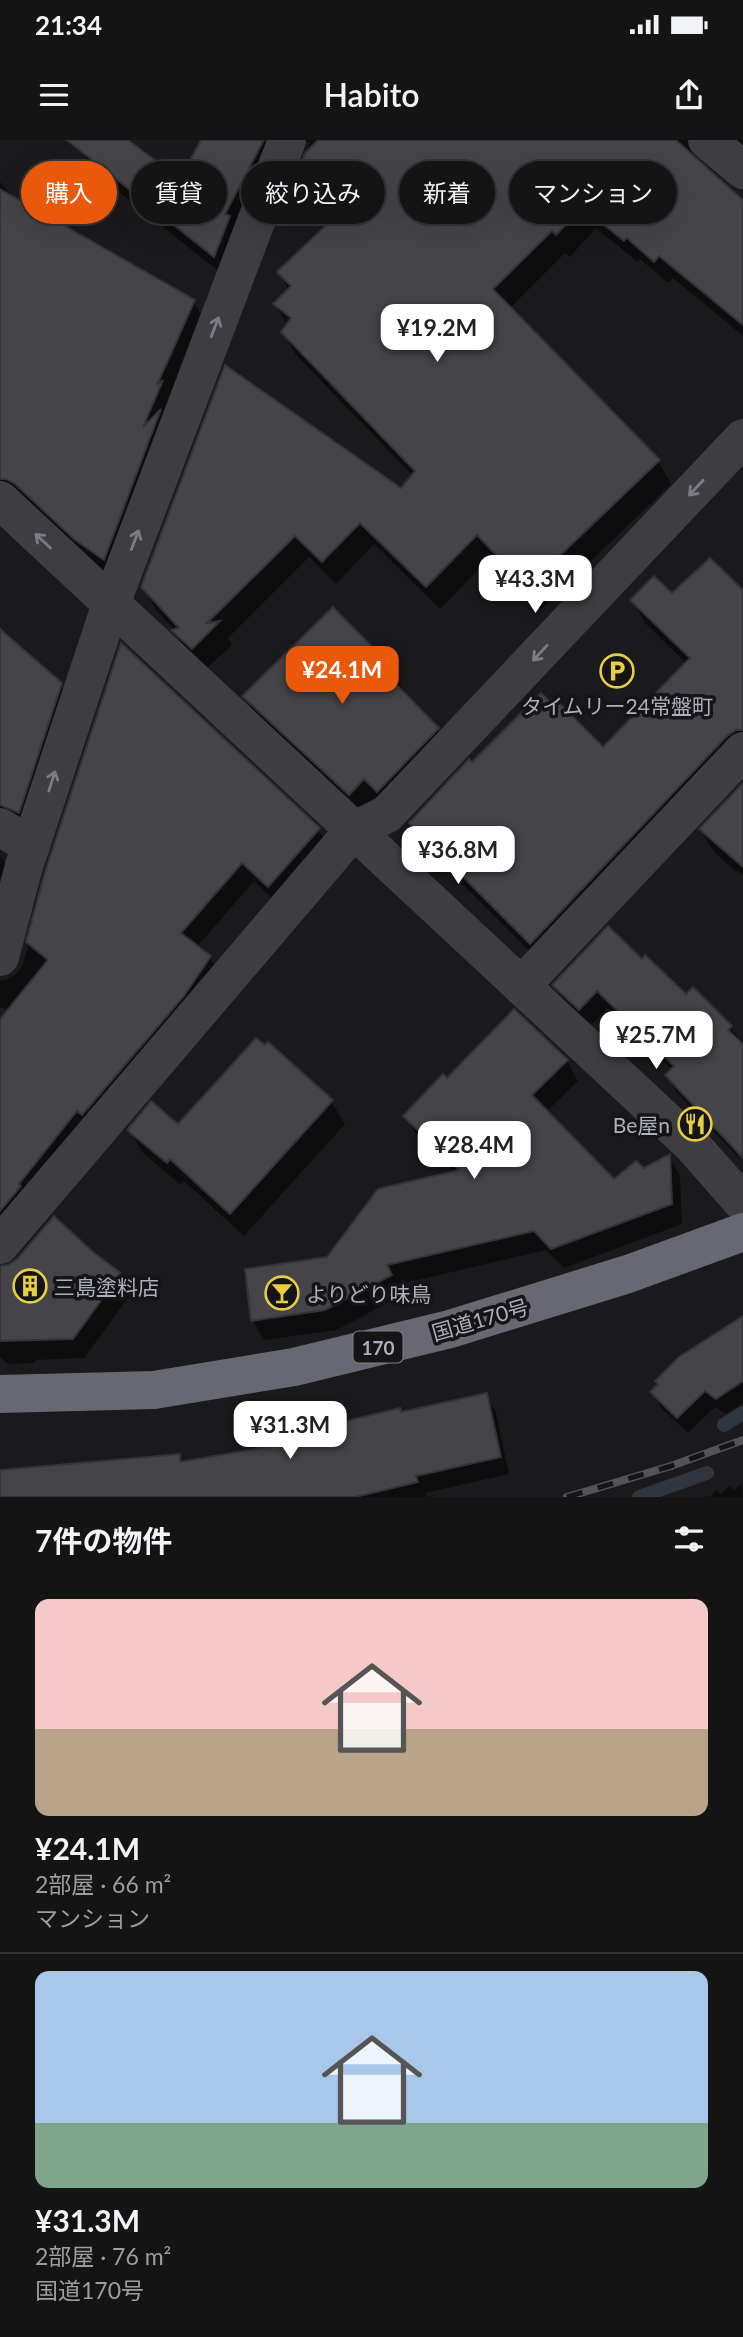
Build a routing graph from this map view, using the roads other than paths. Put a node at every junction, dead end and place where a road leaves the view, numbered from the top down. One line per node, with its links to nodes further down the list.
1 (287, 140): 6 (street, one-way to 1)
2 (707, 140): 3 (street)
3 (743, 170)
4 (743, 438): 8 (street, one-way to 8)
5 (0, 500): 6 (street, one-way to 5)
6 (111, 604): 8 (street); 9 (street, one-way to 6)
7 (743, 751): 11 (street)
8 (355, 830): 11 (street); 14 (street)
9 (16, 836): 10 (street)
10 (0, 957)
11 (521, 986): 12 (street)
12 (743, 1203)
13 (743, 1232): 15 (highway, 国道170号 / 170)
14 (0, 1245)
15 (0, 1394)

